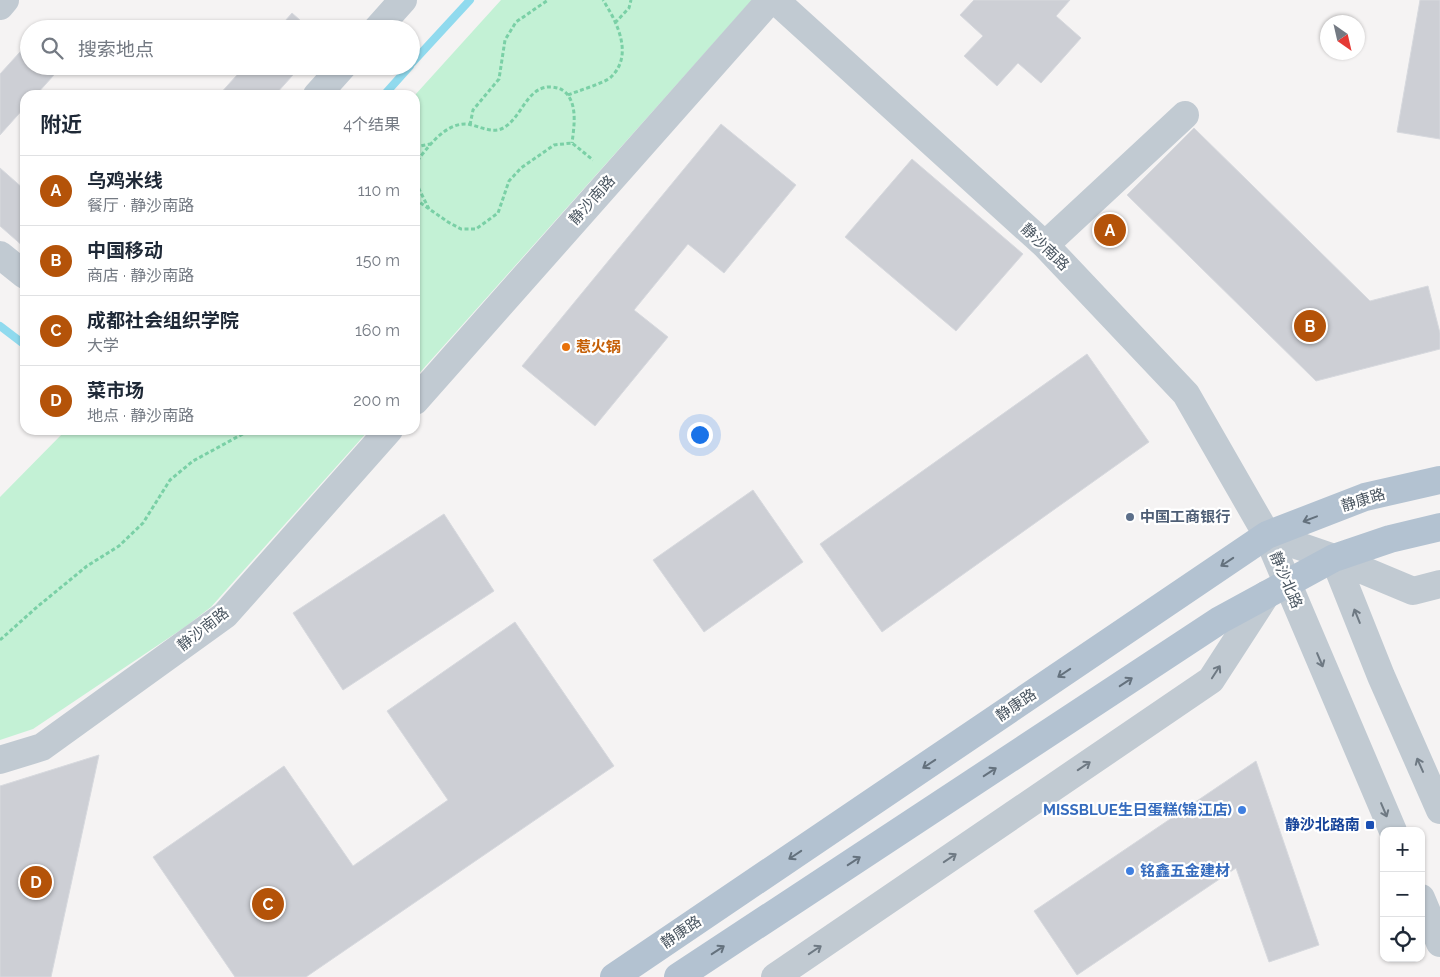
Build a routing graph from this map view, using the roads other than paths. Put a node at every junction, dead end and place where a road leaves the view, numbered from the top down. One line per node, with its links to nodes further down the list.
1 (4, 0): 5 (street)
2 (403, 0): 6 (street)
3 (770, 0): 13 (street, 静沙南路)
4 (774, 0): 10 (street, 静沙南路)
5 (0, 6)
6 (385, 20)
7 (335, 75): 8 (street)
8 (321, 90)
9 (1185, 116): 10 (street)
10 (1045, 245): 17 (street, 静沙南路)
11 (0, 255): 12 (street)
12 (20, 271)
13 (420, 395)
14 (385, 435): 21 (street, 静沙南路)
15 (1440, 480): 17 (main road, 静康路, one-way to 17)
16 (1440, 527): 18 (main road)
17 (1268, 535): 18 (street, 静沙北路); 20 (street, 静沙北路); 26 (main road, 静康路, one-way to 26)
18 (1334, 558): 19 (street, 静沙北路); 20 (main road); 22 (street, one-way to 18)
19 (1440, 584)
20 (1276, 589): 23 (street, 静沙北路, one-way to 23); 27 (main road, one-way to 20); 28 (street, one-way to 20)
21 (0, 760)
22 (1440, 810)
23 (1390, 827)
24 (1425, 907): 25 (street)
25 (1440, 942)
26 (614, 977)
27 (678, 977)
28 (775, 977)

